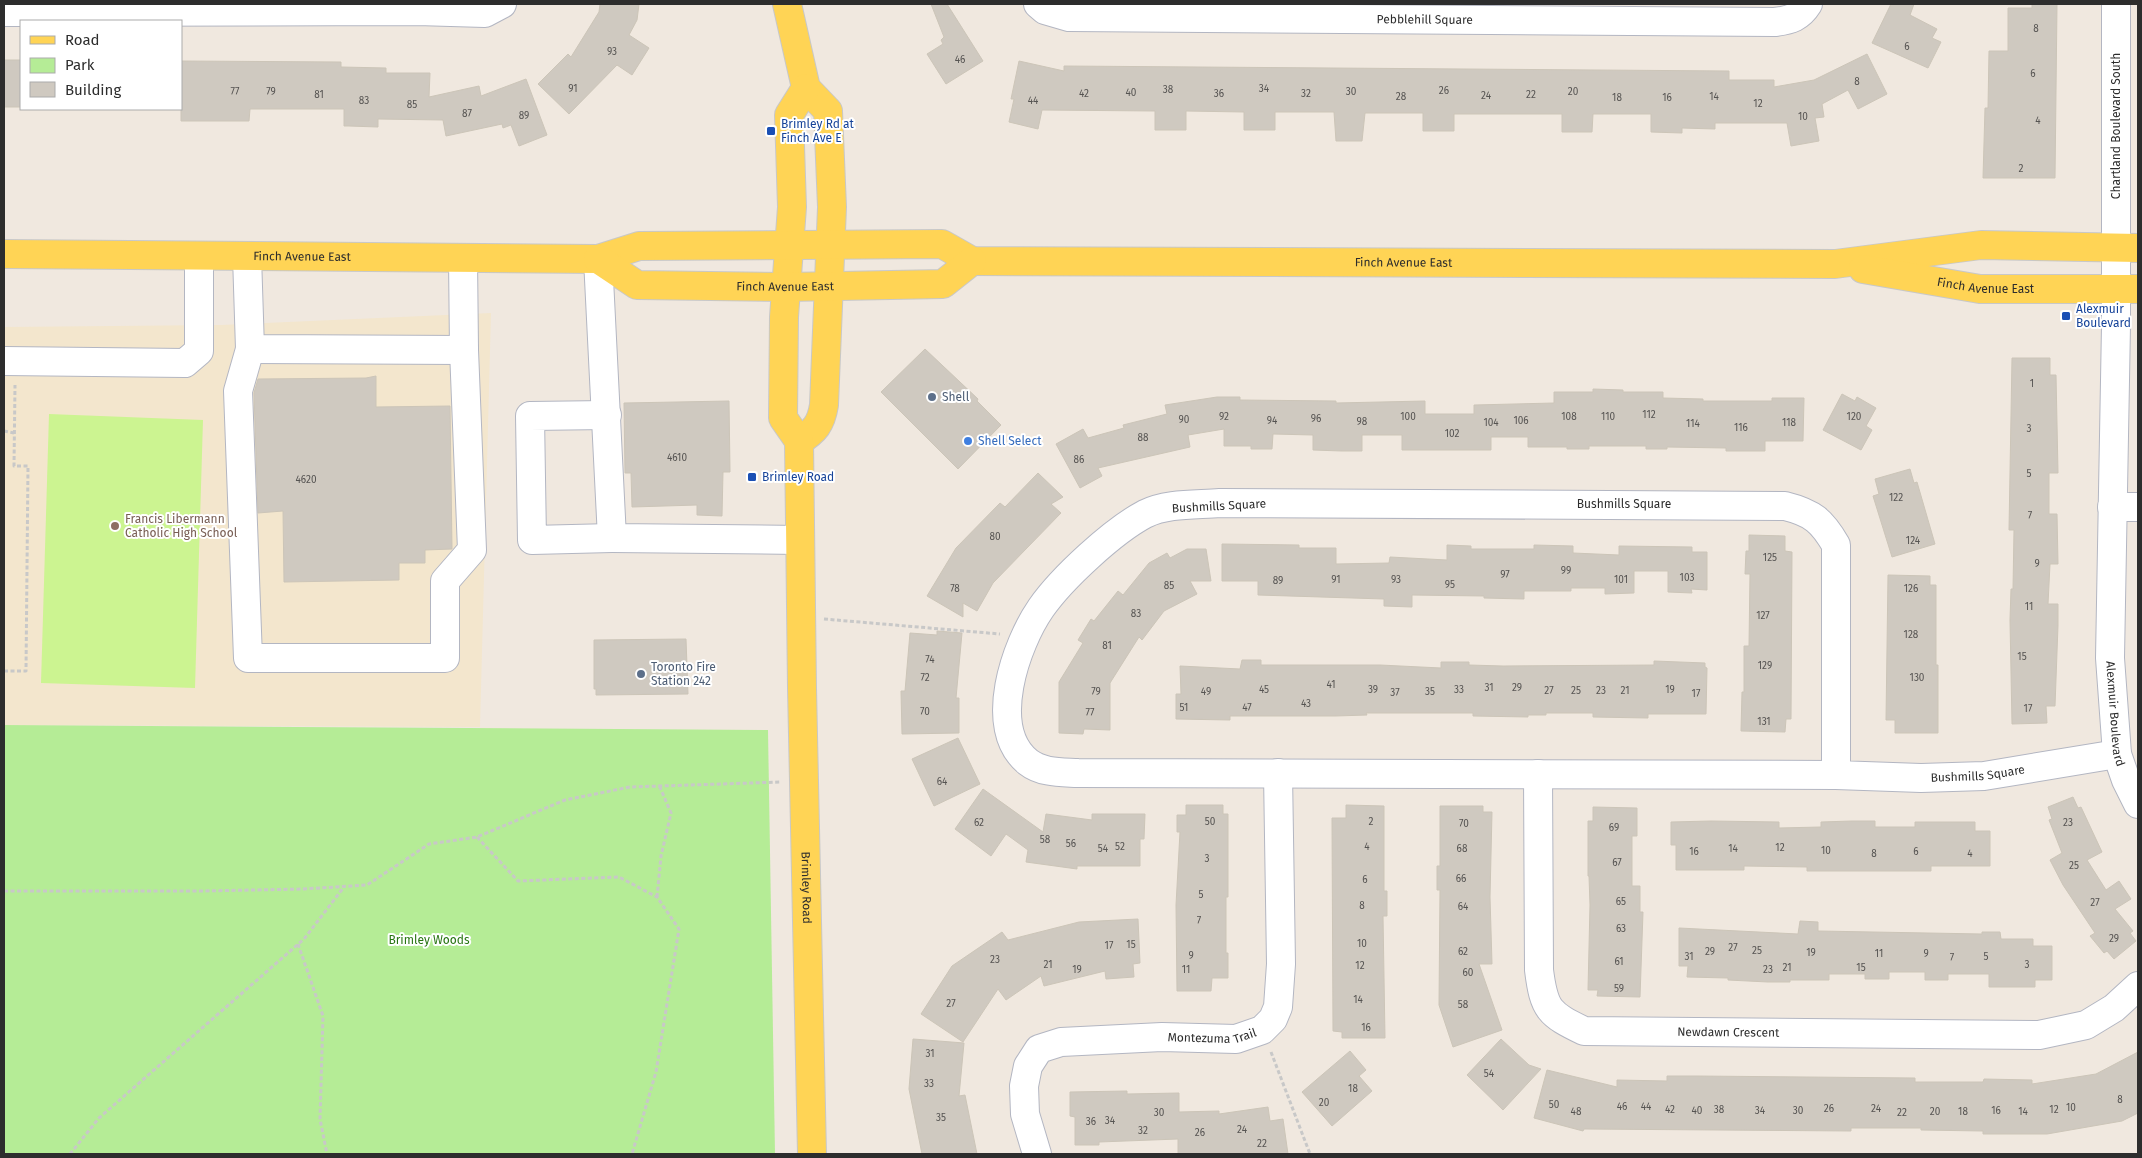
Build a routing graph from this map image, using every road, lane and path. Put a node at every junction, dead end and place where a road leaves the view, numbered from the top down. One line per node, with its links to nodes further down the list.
1 (502, 4): 5 (street)
2 (787, 4): 7 (main road)
3 (1038, 4): 4 (street, Pebblehill Square)
4 (1808, 4)
5 (4, 12)
6 (2124, 19): 10 (street, Chartland Boulevard South)
7 (806, 88): 8 (main road); 9 (main road)
8 (830, 244): 9 (main road, Finch Avenue East); 16 (main road, Finch Avenue East); 19 (main road)
9 (790, 245): 15 (main road, Finch Avenue East); 18 (main road)
10 (2126, 248): 17 (main road, Finch Avenue East); 20 (street, Chartland Boulevard South)
11 (4, 254): 12 (main road, Finch Avenue East)
12 (199, 256): 13 (main road, Finch Avenue East); 23 (street)
13 (247, 256): 14 (main road, Finch Avenue East); 21 (street)
14 (463, 258): 15 (main road, Finch Avenue East); 22 (street)
15 (598, 259): 18 (main road, Finch Avenue East); 24 (street)
16 (972, 261): 17 (main road, Finch Avenue East); 19 (main road, Finch Avenue East)
17 (1834, 264): 20 (main road, Finch Avenue East)
18 (787, 287): 19 (main road, Finch Avenue East); 27 (main road)
19 (829, 287): 27 (main road)
20 (2126, 289): 28 (street, Alexmuir Boulevard)
21 (250, 349): 22 (street); 22 (street)
22 (464, 350)
23 (9, 361): 26 (path)
24 (607, 415): 29 (street); 29 (street)
25 (4, 431): 26 (path)
26 (14, 432): 33 (path)
27 (799, 441): 30 (main road, Brimley Road)
28 (2125, 507): 34 (street, Alexmuir Boulevard)
29 (612, 538): 30 (street)
30 (800, 540): 38 (main road, Brimley Road)
31 (846, 621): 32 (path)
32 (995, 634)
33 (4, 671)
34 (2117, 754): 37 (street, Bushmills Square); 40 (street, Alexmuir Boulevard)
35 (1278, 773): 36 (street, Bushmills Square); 37 (street, Bushmills Square); 47 (street, Montezuma Trail)
36 (1538, 774): 37 (street, Bushmills Square); 46 (street, Newdawn Crescent)
37 (1836, 775)
38 (804, 782): 39 (path); 51 (main road, Brimley Road)
39 (660, 785): 41 (path); 44 (path)
40 (2138, 804)
41 (477, 837): 42 (path); 44 (path)
42 (344, 887): 43 (path); 45 (path)
43 (4, 891)
44 (657, 897): 50 (path)
45 (298, 944): 48 (path); 49 (path)
46 (2138, 986)
47 (1262, 1030): 52 (street, Montezuma Trail); 53 (path)
48 (70, 1154)
49 (327, 1154)
50 (632, 1154)
51 (812, 1154)
52 (1036, 1154)
53 (1310, 1154)

